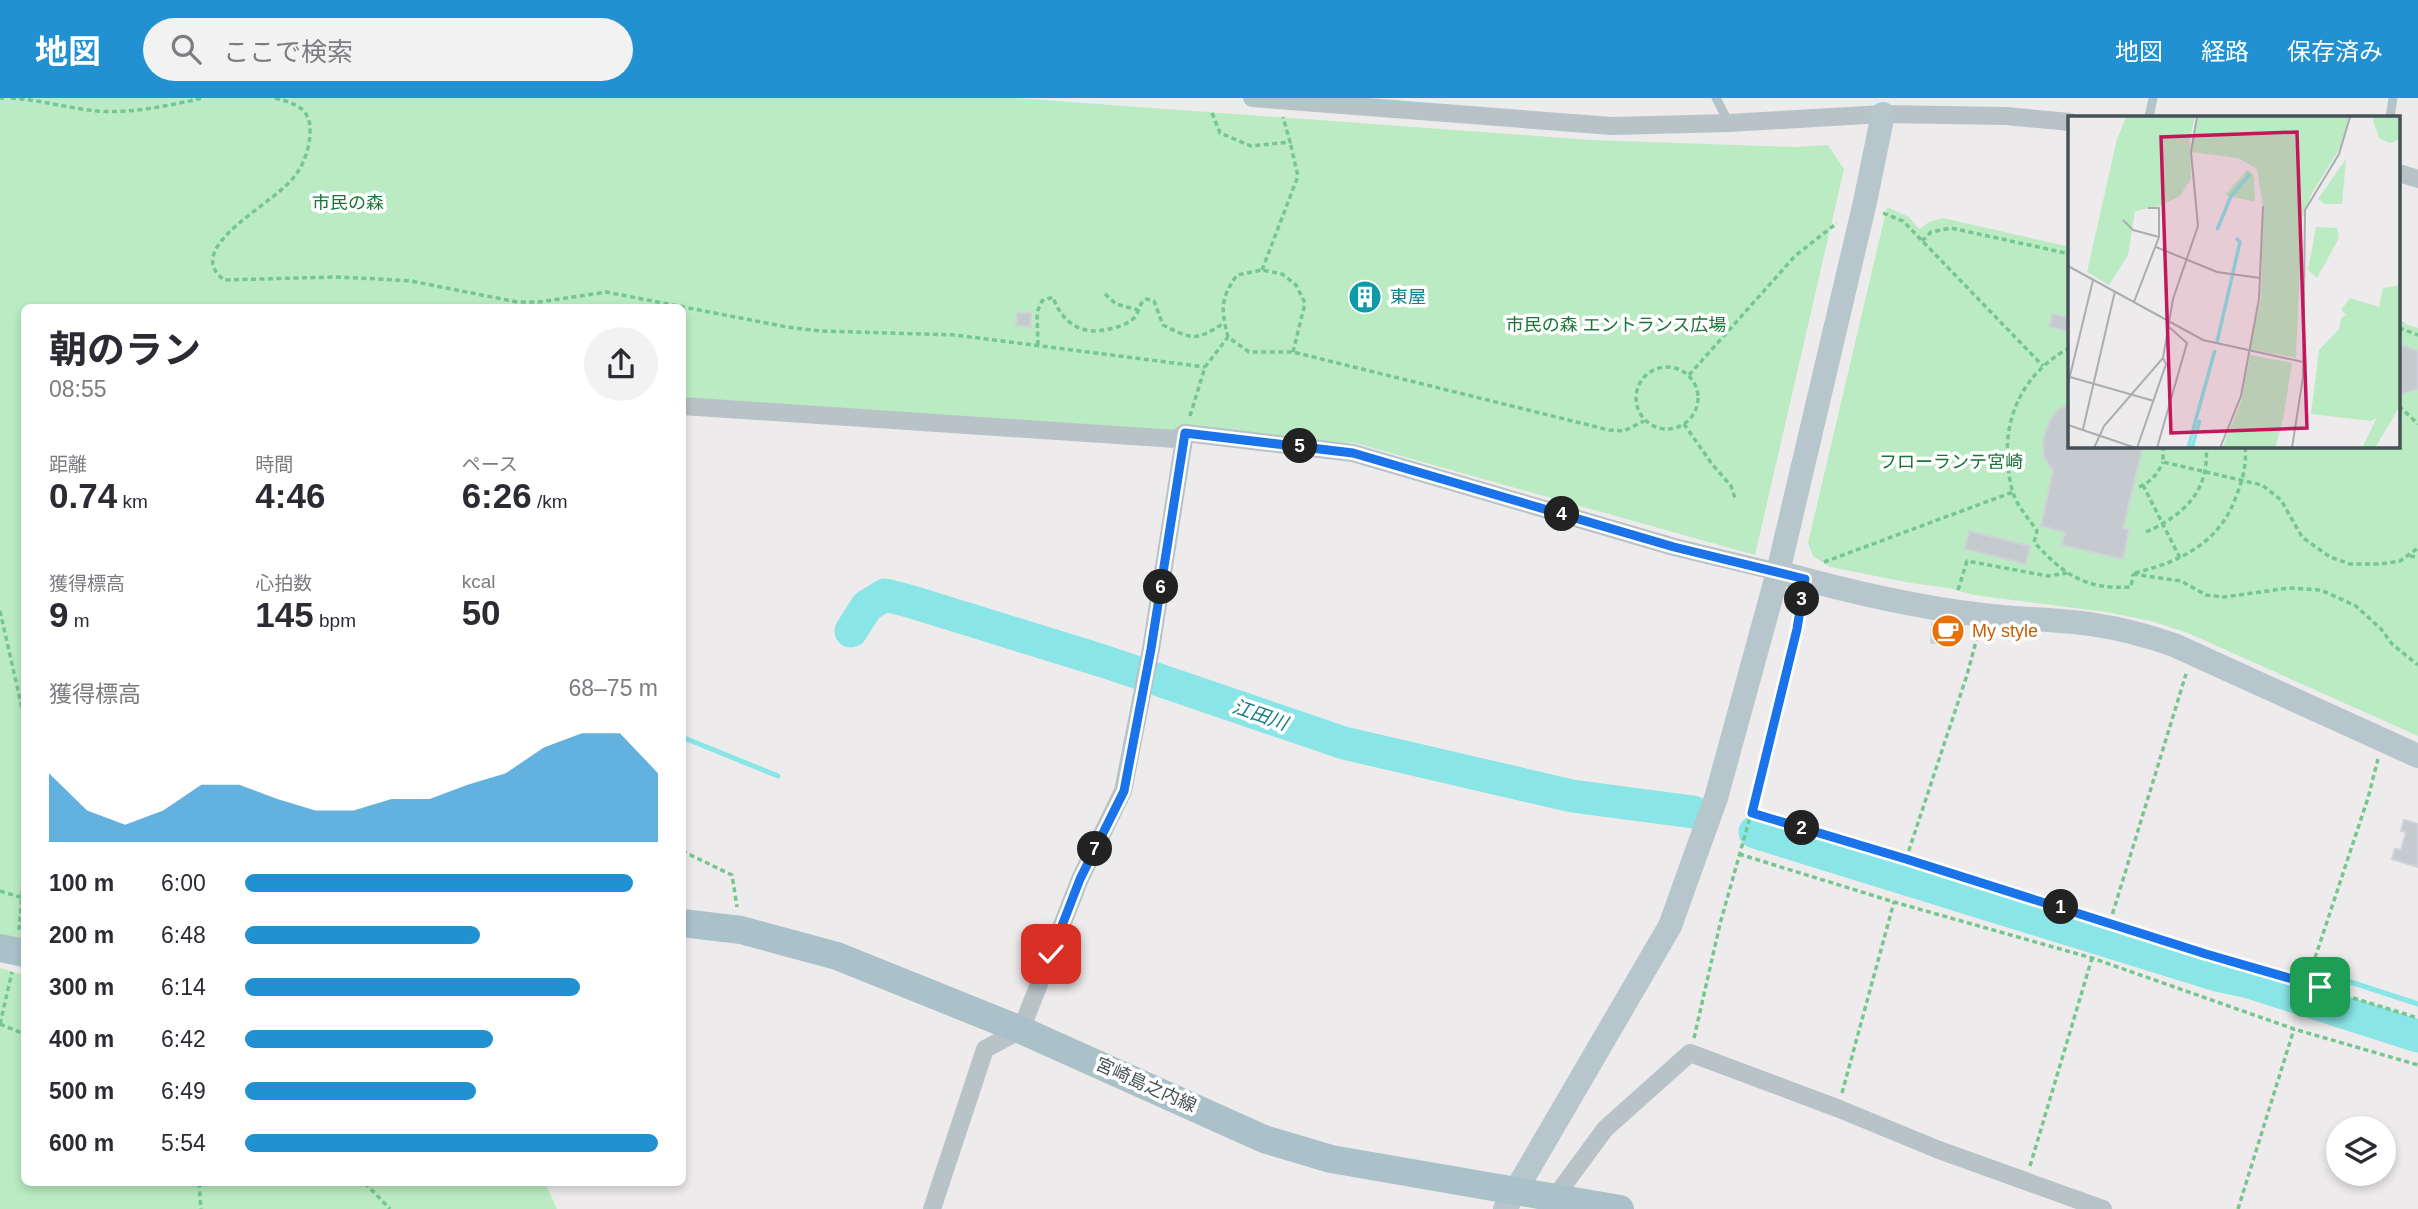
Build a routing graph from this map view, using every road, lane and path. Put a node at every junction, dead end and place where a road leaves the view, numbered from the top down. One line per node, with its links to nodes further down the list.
1 (10, 98): 2 (path)
2 (204, 98)
3 (275, 98): 25 (path)
4 (1252, 98): 5 (street)
5 (1263, 98): 15 (street)
6 (1716, 98): 15 (lane)
7 (2153, 98): 11 (lane)
8 (2393, 98): 12 (lane)
9 (1884, 110): 14 (street); 15 (street); 58 (street)
10 (1212, 113): 16 (path)
11 (2149, 116)
12 (2390, 116)
13 (1283, 117): 16 (path)
14 (2068, 122)
15 (1729, 123)
16 (1290, 142): 23 (path)
17 (2400, 173): 18 (street)
18 (2418, 178)
19 (1881, 212): 21 (path)
20 (1837, 223): 37 (path)
21 (1922, 241): 22 (path); 35 (path)
22 (2068, 254)
23 (1262, 270): 28 (path); 34 (path)
24 (1105, 294): 27 (path)
25 (670, 304)
26 (686, 307): 32 (path)
27 (1138, 310): 28 (path); 32 (path)
28 (1224, 323): 31 (path)
29 (2400, 328): 30 (path)
30 (2418, 335)
31 (1228, 337): 34 (path); 36 (path)
32 (1038, 345): 36 (path)
33 (2068, 349): 35 (path)
34 (1293, 352): 40 (path)
35 (2043, 366): 50 (path)
36 (1205, 367): 43 (path)
37 (1689, 375): 40 (path); 41 (path)
38 (686, 406): 43 (street)
39 (2400, 407): 42 (path)
40 (1644, 421): 41 (path)
41 (1684, 424): 51 (path)
42 (2418, 424)
43 (1185, 433): 58 (street); 86 (street)
44 (2162, 448): 47 (path)
45 (2206, 448): 48 (path)
46 (2245, 448): 49 (path)
47 (2163, 462): 48 (path); 52 (path)
48 (2206, 472): 49 (path); 52 (path)
49 (2242, 481): 55 (path); 57 (path)
50 (2013, 492): 59 (path); 60 (path)
51 (1735, 498)
52 (2163, 524): 53 (path); 57 (path)
53 (2146, 532)
54 (2418, 548): 55 (path)
55 (2410, 556): 56 (path)
56 (2418, 557)
57 (2180, 558): 61 (path)
58 (1778, 572): 59 (street); 95 (street)
59 (1810, 572): 64 (street); 70 (path)
60 (2067, 573): 61 (path); 62 (path)
61 (2133, 574): 66 (path)
62 (1957, 596)
63 (0, 611): 67 (path)
64 (1983, 615): 65 (street); 73 (path)
65 (2193, 653): 68 (street); 78 (path)
66 (2418, 665)
67 (21, 704)
68 (2384, 741): 69 (street); 83 (path)
69 (2418, 756)
70 (1752, 813): 72 (path); 73 (path)
71 (686, 853): 80 (path)
72 (1739, 854): 76 (path); 88 (path)
73 (1906, 859): 78 (path)
74 (0, 891): 75 (path)
75 (21, 897)
76 (1895, 902): 82 (path); 90 (path)
77 (21, 909): 81 (path)
78 (2110, 922): 83 (path)
79 (686, 923): 80 (main road, 宮崎島之内線)
80 (741, 930): 86 (main road, 宮崎島之内線)
81 (13, 951): 87 (path)
82 (2092, 958): 85 (path); 91 (path)
83 (2307, 982): 84 (path)
84 (2418, 1018)
85 (2294, 1029): 89 (path); 101 (path)
86 (1021, 1030): 95 (main road, 宮崎島之内線); 98 (street)
87 (21, 1033)
88 (1690, 1054): 90 (street); 94 (street)
89 (2418, 1065)
90 (1837, 1108): 91 (street)
91 (2026, 1181): 100 (street)
92 (199, 1186): 96 (path)
93 (368, 1186): 97 (path)
94 (1555, 1197): 95 (main road, 宮崎島之内線); 99 (main road, 宮崎島之内線)
95 (1511, 1200)
96 (201, 1209)
97 (390, 1209)
98 (932, 1209)
99 (1620, 1209)
100 (2103, 1209)
101 (2238, 1209)

